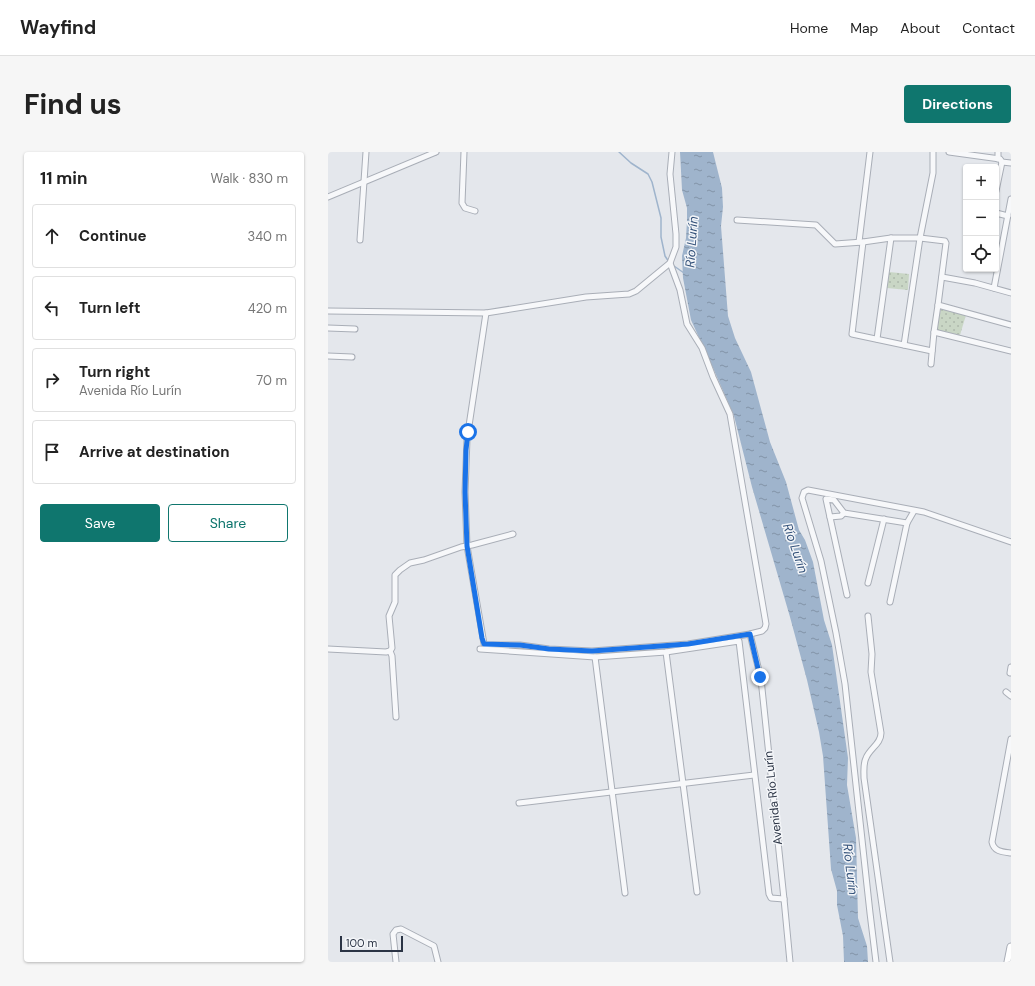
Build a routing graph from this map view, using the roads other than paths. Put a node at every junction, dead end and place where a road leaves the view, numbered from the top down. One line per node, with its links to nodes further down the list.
1 (366, 152): 13 (street)
2 (436, 152): 13 (street)
3 (464, 152): 16 (street)
4 (672, 152): 24 (street)
5 (870, 152): 23 (street)
6 (933, 152): 21 (street)
7 (949, 152): 9 (street)
8 (998, 152): 10 (street)
9 (966, 153): 10 (street)
10 (1000, 160): 11 (street); 12 (street)
11 (1011, 163)
12 (999, 168)
13 (364, 183): 14 (street); 22 (street)
14 (328, 197)
15 (1011, 199): 18 (street)
16 (475, 211)
17 (999, 214): 18 (street)
18 (1008, 216): 26 (street)
19 (737, 220): 23 (street)
20 (891, 238): 21 (street); 23 (street); 35 (street)
21 (920, 238): 25 (street); 36 (street)
22 (360, 240)
23 (861, 242): 35 (street)
24 (670, 263): 30 (street); 54 (street)
25 (942, 277): 26 (street); 28 (street)
26 (994, 288): 27 (street)
27 (1011, 293)
28 (938, 305): 31 (street); 34 (street)
29 (328, 311): 30 (street)
30 (486, 313): 49 (street)
31 (1011, 325)
32 (328, 328): 33 (street)
33 (355, 328)
34 (934, 332): 37 (street); 38 (street)
35 (877, 339): 36 (street)
36 (904, 345): 37 (street)
37 (932, 351): 41 (street)
38 (1011, 351)
39 (328, 356): 40 (street)
40 (352, 357)
41 (931, 364)
42 (914, 511): 46 (street); 48 (street); 78 (street)
43 (844, 512): 44 (street); 44 (street); 45 (street)
44 (830, 517): 51 (street)
45 (884, 519): 46 (street); 50 (street)
46 (907, 523): 52 (street)
47 (513, 534): 49 (street)
48 (1011, 542)
49 (467, 546): 54 (street); 57 (street)
50 (868, 583)
51 (847, 594)
52 (890, 602)
53 (868, 616): 79 (street)
54 (750, 634): 73 (street, Avenida Río Lurín)
55 (480, 648): 59 (street)
56 (328, 649): 57 (street)
57 (390, 651): 64 (street)
58 (666, 652): 59 (street); 66 (street); 67 (street)
59 (595, 657): 68 (street)
60 (1011, 667): 61 (street)
61 (1010, 673)
62 (1006, 692): 63 (street)
63 (1011, 696)
64 (396, 717)
65 (1011, 739): 70 (street)
66 (754, 775): 67 (street); 73 (street)
67 (683, 784): 68 (street); 71 (street)
68 (613, 792): 69 (street); 72 (street)
69 (519, 803)
70 (1011, 853)
71 (697, 892)
72 (625, 893)
73 (784, 899): 77 (street, Avenida Río Lurín)
74 (1011, 947): 80 (main road)
75 (396, 962): 76 (street)
76 (438, 962)
77 (790, 962)
78 (876, 962)
79 (890, 962)
80 (1008, 962)

